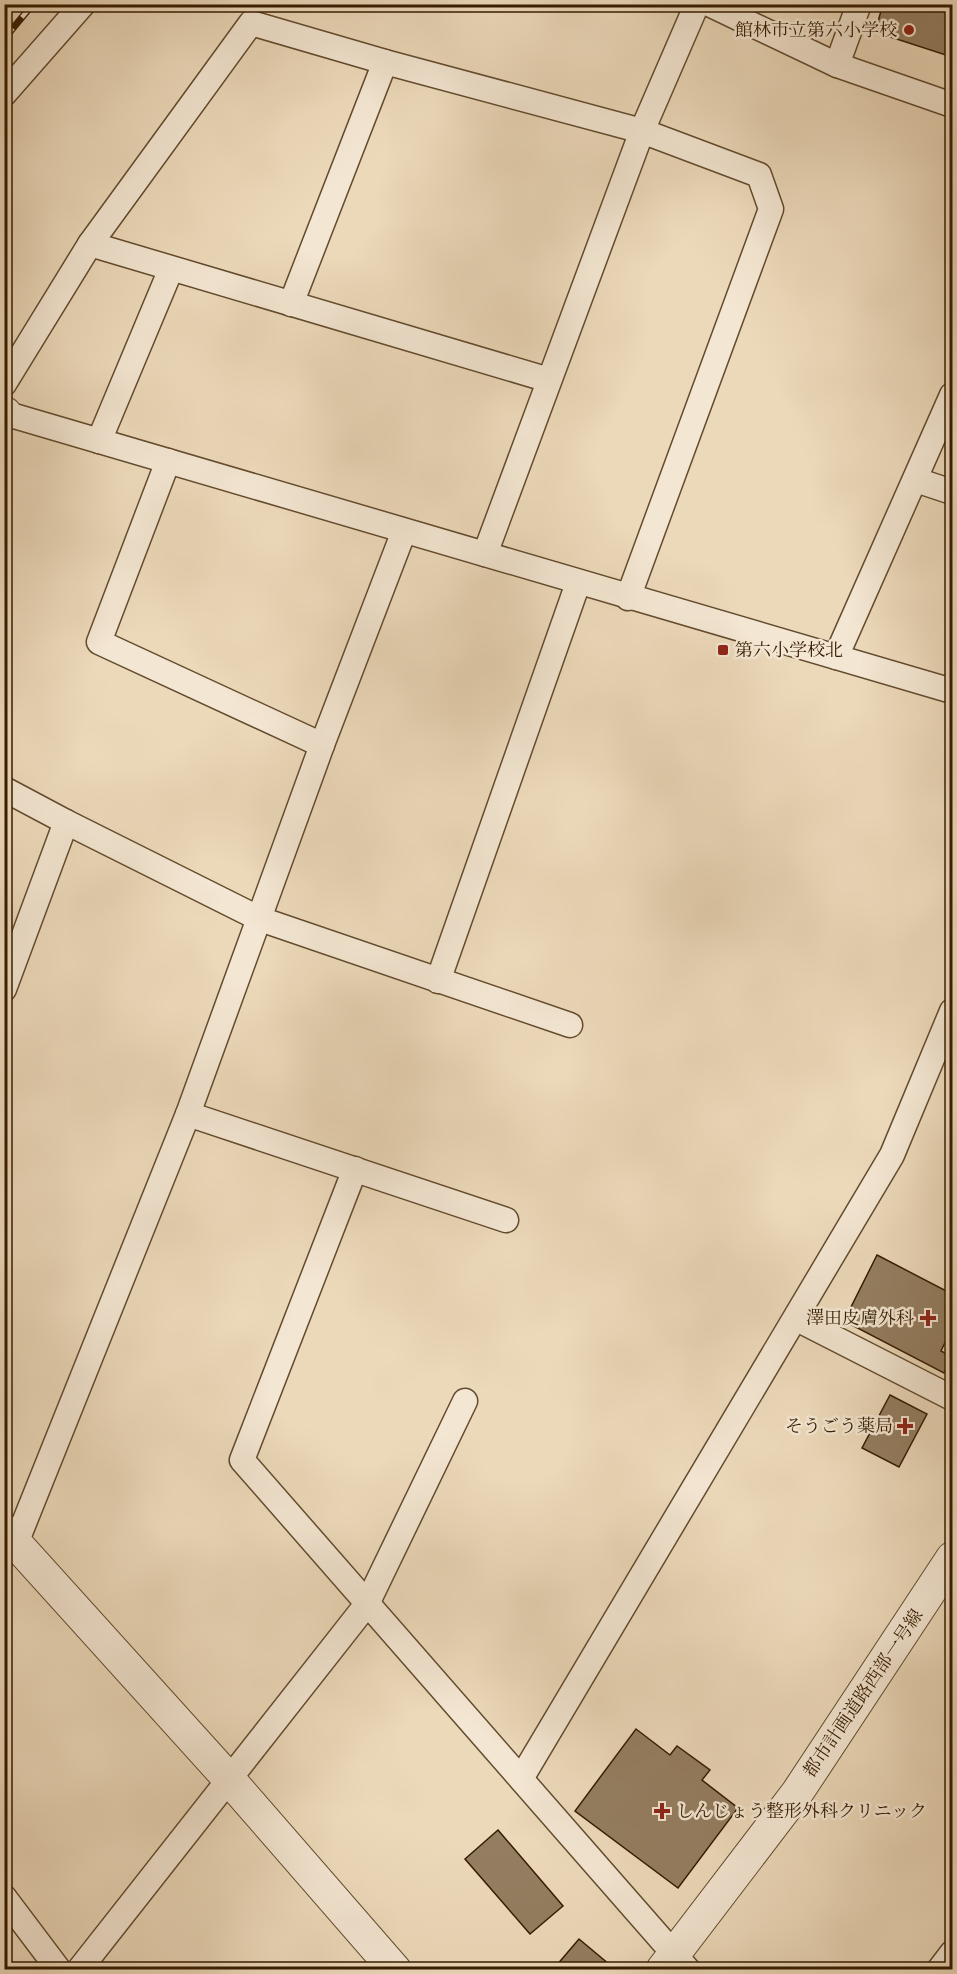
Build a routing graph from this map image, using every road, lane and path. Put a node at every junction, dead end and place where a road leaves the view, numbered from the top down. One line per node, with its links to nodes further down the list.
1 (83, 4): 7 (street)
2 (697, 4): 9 (street)
3 (709, 4): 6 (street)
4 (859, 4): 6 (street)
5 (385, 62): 9 (street); 10 (street); 12 (street)
6 (837, 65): 8 (street)
7 (4, 94)
8 (952, 105)
9 (642, 131): 13 (street); 23 (street)
10 (90, 244): 11 (street); 15 (street)
11 (171, 269): 12 (street); 16 (street)
12 (291, 304): 13 (street)
13 (549, 380): 21 (street)
14 (952, 395): 18 (street)
15 (5, 407): 16 (street)
16 (99, 441): 17 (street)
17 (168, 461): 20 (street); 26 (street)
18 (916, 480): 19 (street); 24 (street)
19 (952, 492)
20 (404, 531): 21 (street); 26 (street)
21 (485, 554): 22 (street)
22 (578, 583): 23 (street); 30 (street)
23 (628, 598): 24 (street)
24 (836, 657): 25 (street)
25 (952, 691)
26 (322, 745): 29 (street)
27 (4, 789): 28 (street)
28 (66, 822): 29 (street); 31 (street)
29 (260, 919): 30 (street); 34 (street)
30 (438, 981): 33 (street)
31 (4, 989)
32 (952, 1011): 37 (street)
33 (570, 1025)
34 (188, 1114): 35 (street); 40 (street)
35 (355, 1169): 36 (street); 42 (street)
36 (506, 1220)
37 (797, 1319): 38 (street); 43 (street)
38 (952, 1398)
39 (465, 1401): 42 (street)
40 (10, 1536): 44 (street)
41 (952, 1558): 47 (street, 都市計画道路西部一号線)
42 (367, 1604): 43 (street); 44 (street)
43 (522, 1777): 47 (street)
44 (228, 1778): 49 (street); 50 (street)
45 (4, 1897): 48 (street)
46 (952, 1953): 51 (street)
47 (675, 1964)
48 (59, 1970)
49 (79, 1970)
50 (395, 1970)
51 (939, 1970)

